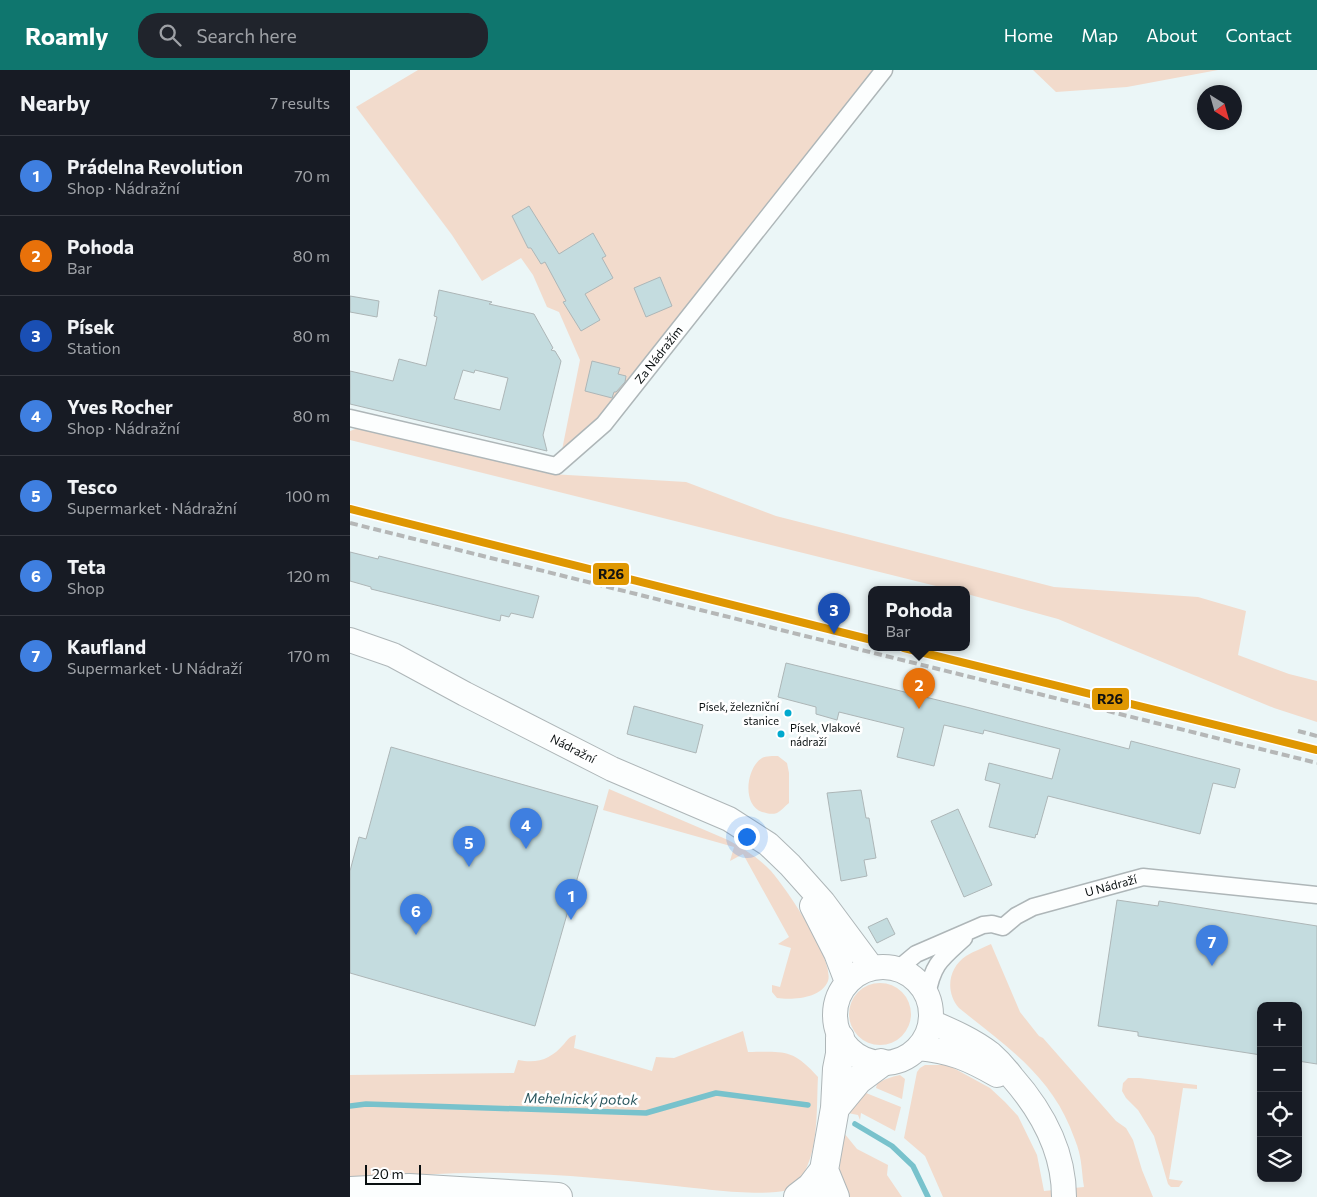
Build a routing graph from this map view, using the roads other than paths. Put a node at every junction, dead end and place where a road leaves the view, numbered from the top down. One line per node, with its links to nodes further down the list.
1 (884, 70): 2 (street, Za Nádražím)
2 (350, 418)
3 (350, 640): 4 (main road, Nádražní)
4 (790, 865): 7 (main road, Nádražní); 9 (main road, Nádražní)
5 (1317, 895): 6 (street, U Nádraží)
6 (972, 929): 8 (street, U Nádraží); 10 (street)
7 (872, 968): 8 (main road); 9 (main road)
8 (898, 969): 10 (main road)
9 (847, 982): 12 (main road)
10 (927, 995): 11 (main road)
11 (931, 1022): 13 (main road); 15 (main road)
12 (840, 1038): 14 (main road); 16 (highway)
13 (918, 1048): 14 (main road); 15 (main road)
14 (881, 1063): 16 (highway)
15 (1030, 1097): 19 (main road)
16 (835, 1108): 17 (highway)
17 (824, 1170): 21 (highway); 22 (highway)
18 (350, 1191): 20 (highway)
19 (1064, 1193)
20 (558, 1197)
21 (798, 1197)
22 (836, 1197)

